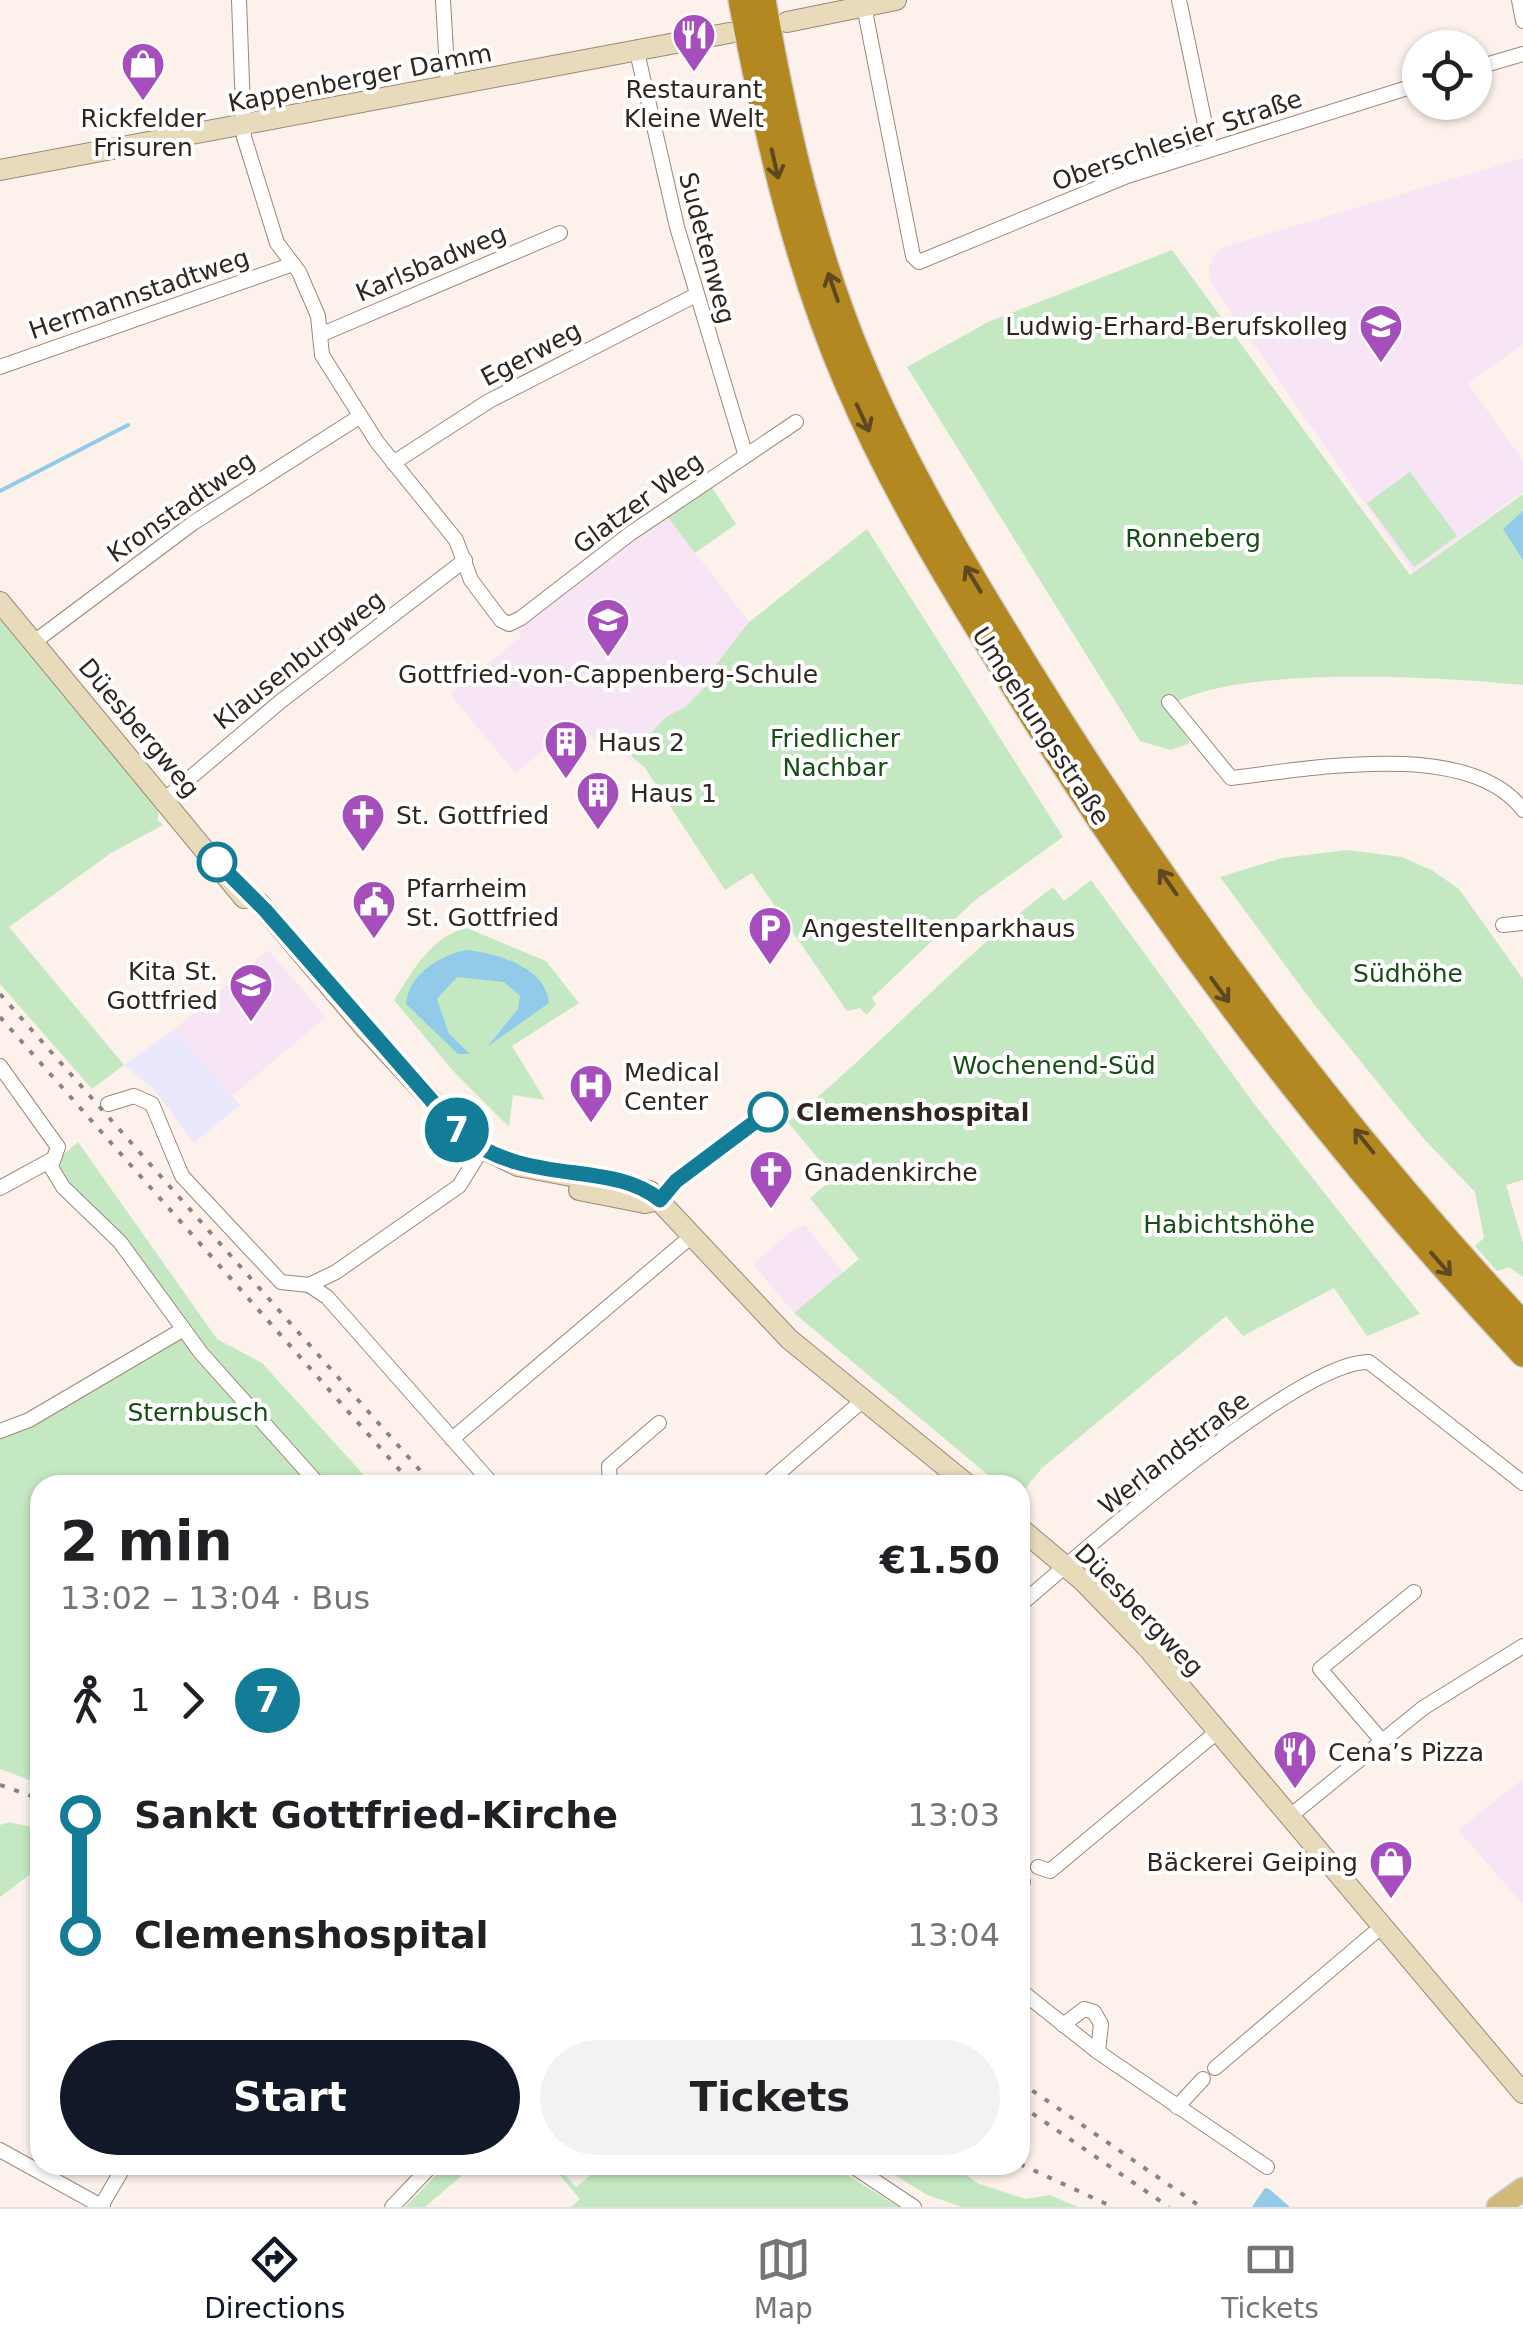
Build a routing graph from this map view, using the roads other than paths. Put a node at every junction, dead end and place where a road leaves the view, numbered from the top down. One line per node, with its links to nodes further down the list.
1 (239, 0): 17 (street)
2 (443, 0): 15 (street)
3 (742, 0): 47 (highway, Umgehungsstraße, one-way to 47)
4 (763, 0): 45 (highway, Umgehungsstraße, one-way to 4)
5 (896, 0): 8 (street)
6 (1179, 0): 18 (street)
7 (1519, 0): 9 (street)
8 (864, 6): 10 (street); 18 (street, Oberschlesier Straße)
9 (1523, 21)
10 (787, 22)
11 (730, 33): 12 (street, Kappenberger Damm)
12 (637, 52): 15 (street, Kappenberger Damm); 22 (street, Sudetenweg)
13 (1523, 54): 14 (street)
14 (1492, 63)
15 (448, 87): 17 (street, Kappenberger Damm)
16 (1402, 89): 18 (street, Oberschlesier Straße)
17 (242, 125): 19 (street, Kappenberger Damm); 21 (street)
18 (1210, 148)
19 (0, 170)
20 (560, 233): 23 (street, Karlsbadweg)
21 (292, 264): 23 (street); 24 (street, Hermannstadtweg)
22 (696, 295): 27 (street, Sudetenweg); 28 (street, Egerweg)
23 (320, 334): 25 (street)
24 (0, 367)
25 (359, 417): 28 (street); 31 (street, Kronstadtweg)
26 (796, 422): 27 (street, Glatzer Weg)
27 (745, 453): 29 (street, Glatzer Weg)
28 (393, 463): 29 (street)
29 (464, 560): 34 (street, Klausenburgweg)
30 (0, 602): 31 (street, Düesbergweg)
31 (34, 642): 34 (street, Düesbergweg)
32 (1169, 702): 33 (street)
33 (1518, 790): 35 (street)
34 (165, 799): 40 (street, Düesbergweg)
35 (1523, 810)
36 (1523, 922): 37 (street)
37 (1503, 925)
38 (0, 1066): 41 (street)
39 (108, 1104): 44 (street)
40 (479, 1155): 43 (street, Düesbergweg); 44 (street)
41 (51, 1160): 42 (street); 46 (street)
42 (0, 1188)
43 (694, 1234): 48 (street, Düesbergweg); 51 (street)
44 (309, 1285): 51 (street)
45 (1523, 1324)
46 (182, 1330): 50 (street); 52 (street)
47 (1523, 1354)
48 (862, 1401): 55 (street); 56 (street, Düesbergweg)
49 (659, 1422): 54 (street)
50 (0, 1431)
51 (452, 1439): 53 (street)
52 (310, 1475)
53 (484, 1475)
54 (609, 1475)
55 (777, 1475)
56 (955, 1475)
57 (1523, 1483): 59 (street, Werlandstraße)
58 (1030, 1536): 59 (street, Düesbergweg)
59 (1066, 1567): 61 (street, Werlandstraße); 63 (street, Düesbergweg)
60 (1414, 1592): 64 (street)
61 (1030, 1597)
62 (1523, 1646): 64 (street)
63 (1218, 1731): 65 (street, Düesbergweg); 66 (street)
64 (1382, 1740): 65 (street)
65 (1290, 1817): 67 (street, Düesbergweg)
66 (1038, 1868)
67 (1382, 1927): 71 (street, Düesbergweg); 72 (street)
68 (1030, 1998): 69 (street)
69 (1064, 2025): 70 (street); 70 (street)
70 (1098, 2052): 72 (street)
71 (1523, 2093)
72 (1177, 2107): 75 (street)
73 (0, 2150): 74 (street)
74 (30, 2166)
75 (1267, 2167)
76 (46, 2175): 81 (street)
77 (119, 2175): 81 (street)
78 (422, 2175): 82 (street)
79 (866, 2175): 83 (street)
80 (1523, 2190): 84 (main road)
81 (102, 2206)
82 (392, 2207)
83 (914, 2207)
84 (1498, 2207)

